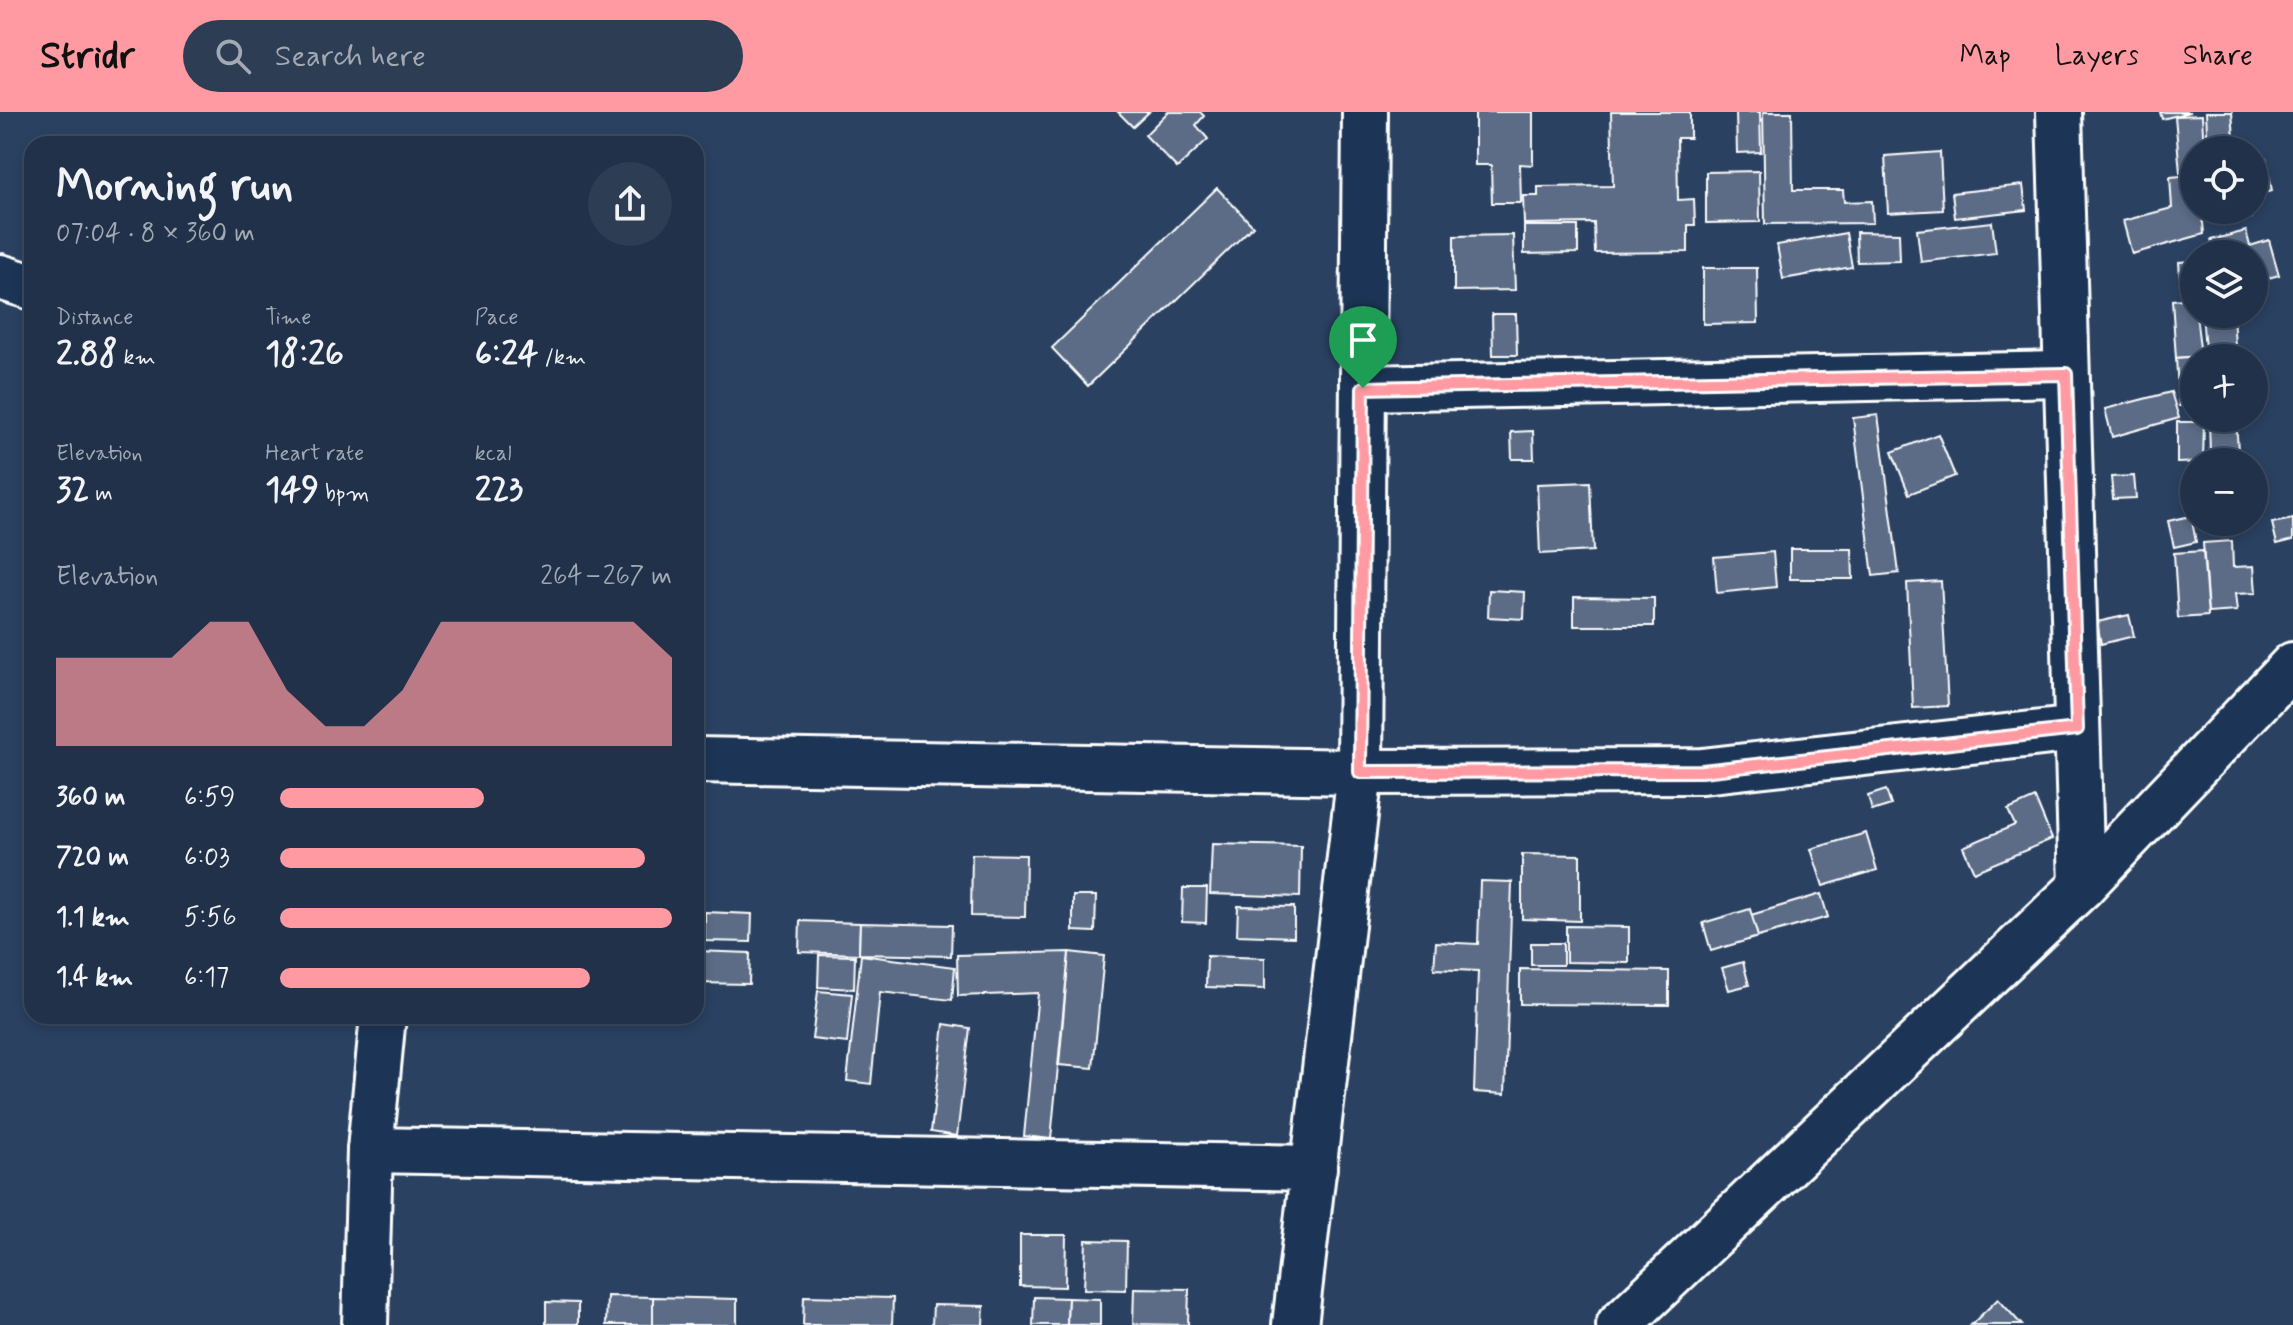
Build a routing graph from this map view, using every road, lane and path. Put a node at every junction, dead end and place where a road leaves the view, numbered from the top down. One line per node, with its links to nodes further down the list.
1 (1365, 112): 6 (street)
2 (2059, 112): 5 (street)
3 (0, 277): 4 (street)
4 (24, 284)
5 (2066, 374): 6 (street); 8 (street)
6 (1363, 388): 10 (street)
7 (2293, 665): 11 (street)
8 (2077, 729): 10 (street); 11 (street)
9 (704, 760): 10 (street)
10 (1360, 772): 14 (street)
11 (2082, 886): 17 (street)
12 (382, 1024): 13 (street)
13 (370, 1150): 14 (street); 15 (street)
14 (1314, 1168): 16 (street)
15 (365, 1325)
16 (1295, 1325)
17 (1619, 1325)

